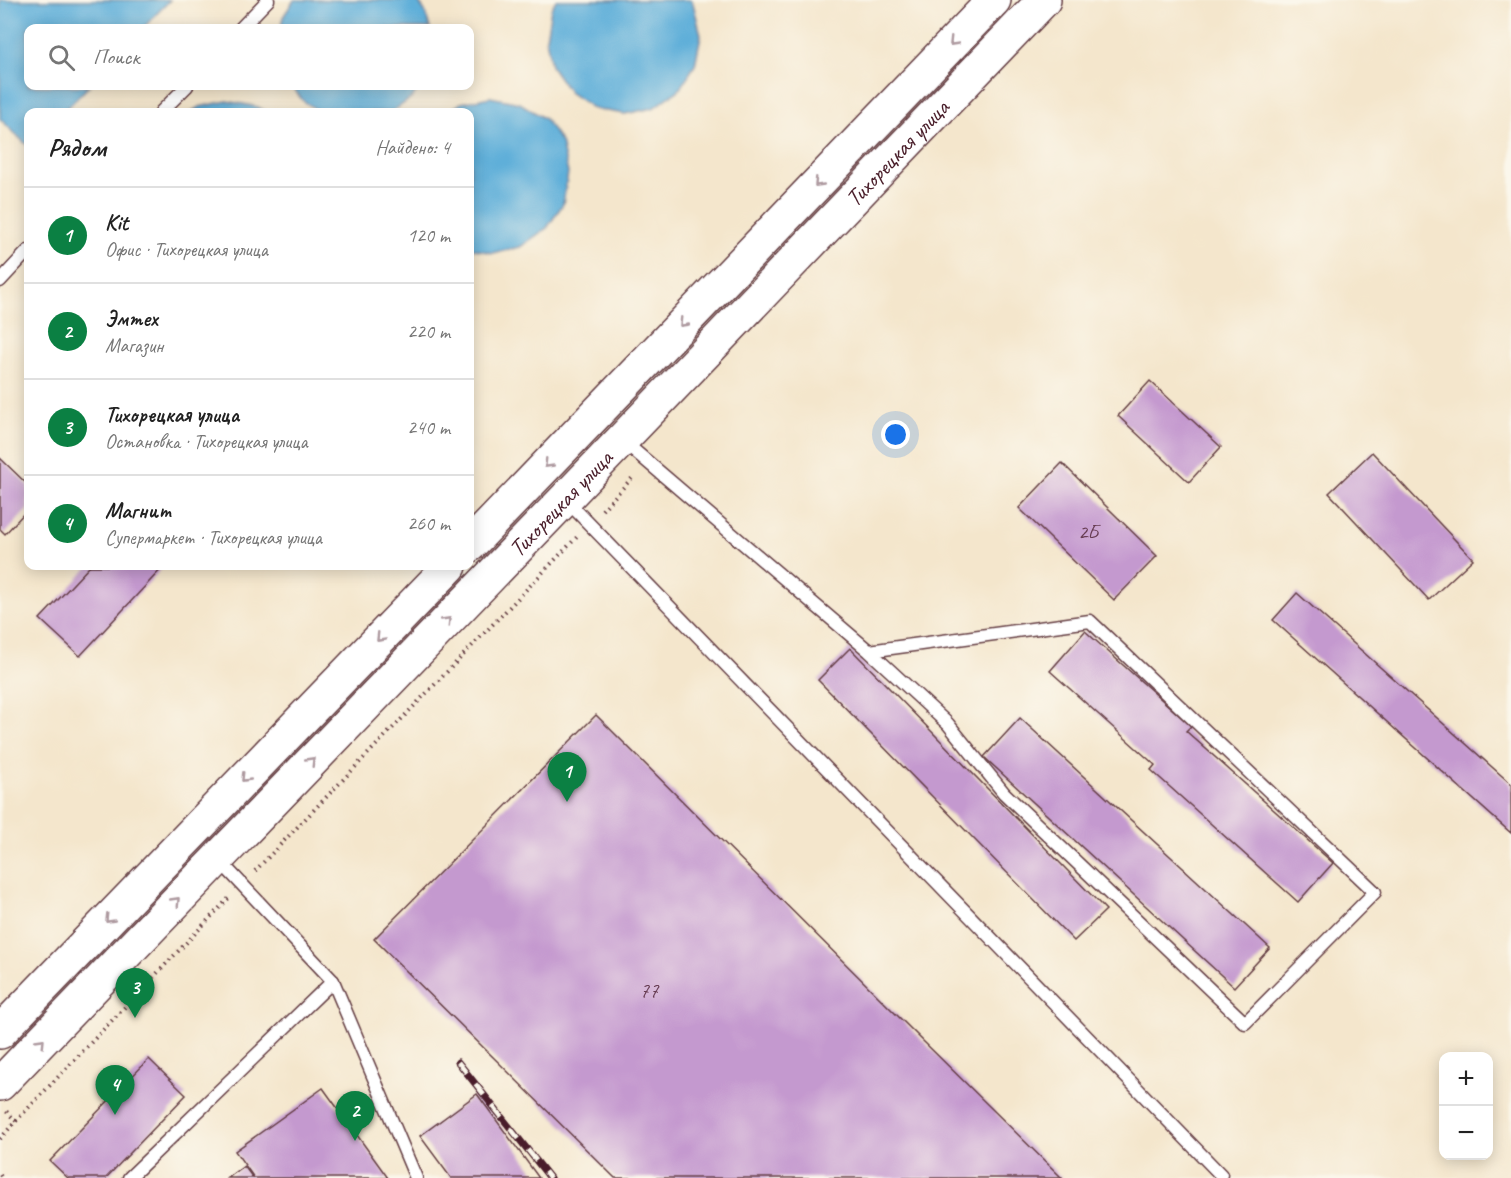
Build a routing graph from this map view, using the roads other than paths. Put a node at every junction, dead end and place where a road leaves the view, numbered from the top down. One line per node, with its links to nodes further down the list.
1 (268, 0): 4 (lane)
2 (994, 0): 11 (main road, Тихорецкая улица, one-way to 11)
3 (1044, 0): 9 (main road, Тихорецкая улица)
4 (245, 24)
5 (183, 90): 6 (lane)
6 (165, 108)
7 (24, 255): 8 (lane)
8 (0, 281)
9 (621, 440): 10 (main road, Тихорецкая улица); 13 (lane)
10 (565, 499): 14 (main road, Тихорецкая улица, one-way to 10); 18 (lane)
11 (474, 541)
12 (446, 570): 16 (main road, one-way to 16)
13 (869, 651): 13 (lane)
14 (217, 859): 15 (lane); 17 (main road, Тихорецкая улица, one-way to 14)
15 (333, 981): 19 (lane); 20 (lane)
16 (0, 1032)
17 (2, 1096)
18 (1221, 1175)
19 (129, 1178)
20 (416, 1178)

